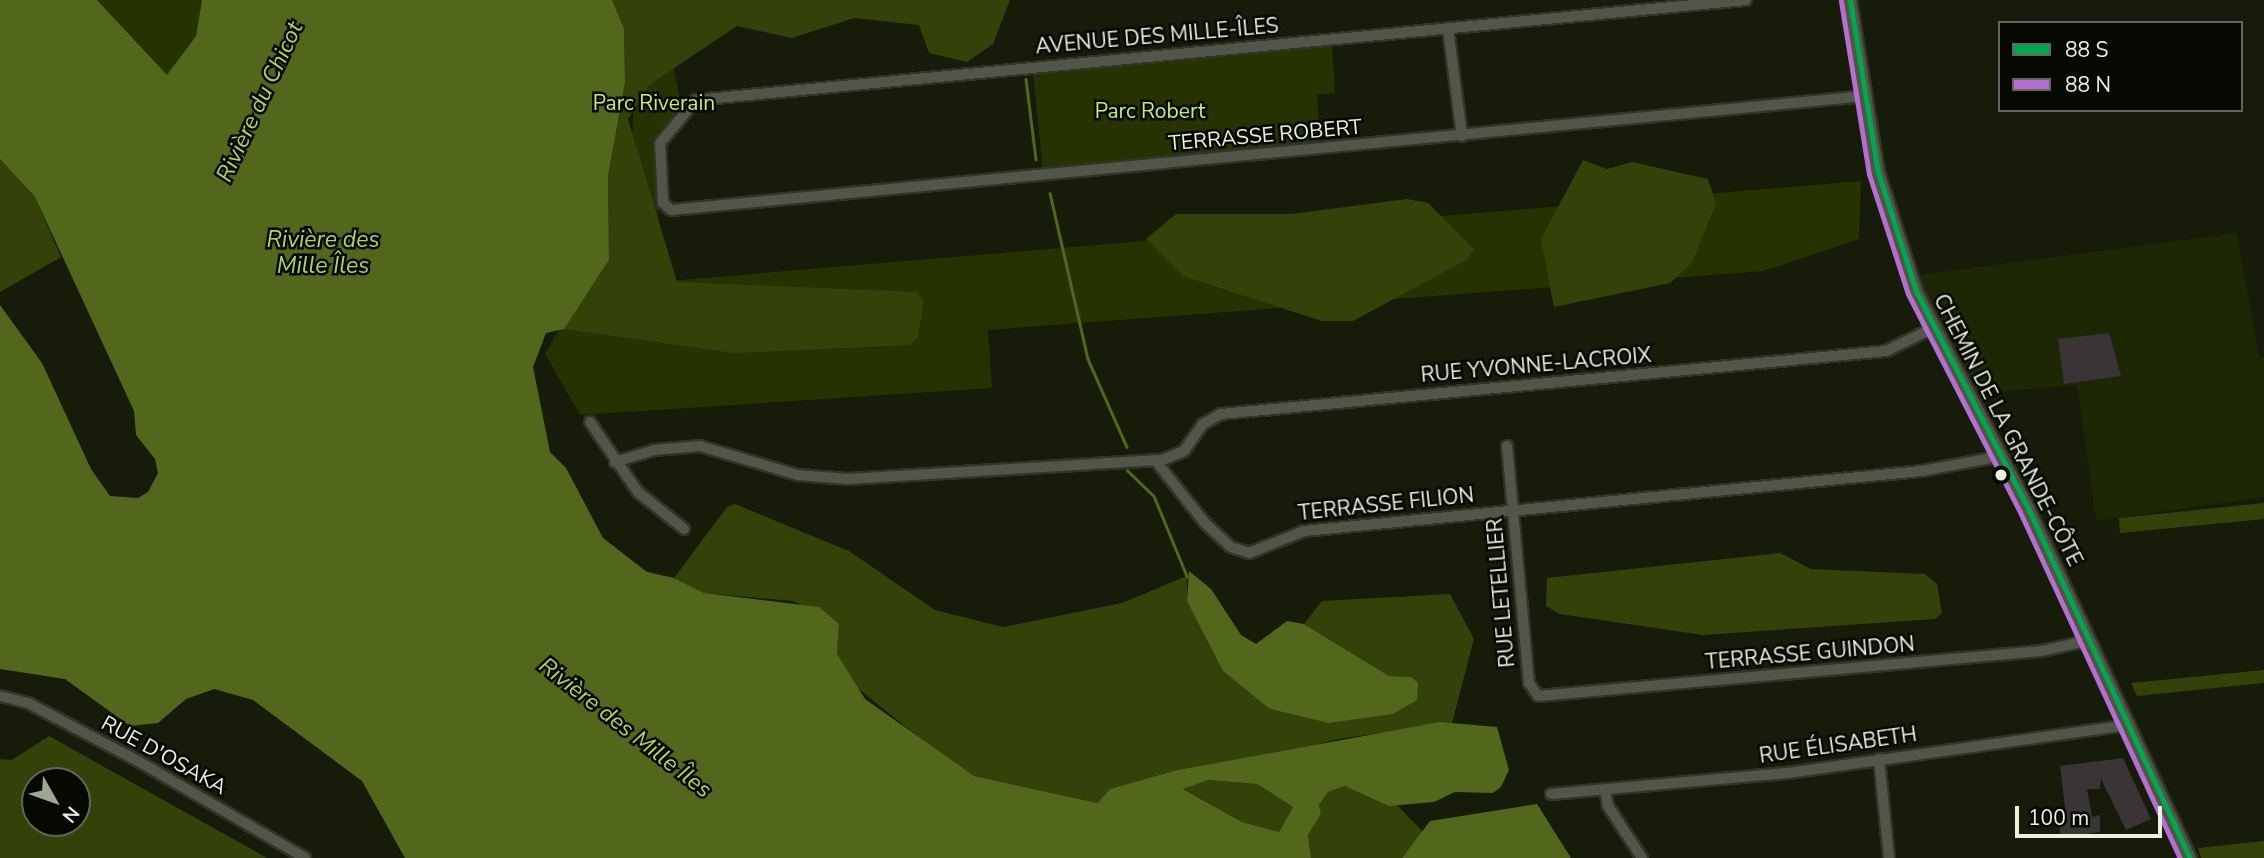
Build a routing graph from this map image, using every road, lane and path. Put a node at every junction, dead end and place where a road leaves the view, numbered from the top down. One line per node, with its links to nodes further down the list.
1 (1746, 0): 3 (street, AVENUE DES MILLE-ÎLES)
2 (1850, 0): 4 (main road, CHEMIN DE LA GRANDE-CÔTE)
3 (1448, 27): 5 (street); 6 (street, AVENUE DES MILLE-ÎLES)
4 (1866, 96): 5 (street, TERRASSE ROBERT); 7 (main road, CHEMIN DE LA GRANDE-CÔTE)
5 (1462, 135): 6 (street, TERRASSE ROBERT)
6 (667, 209)
7 (1933, 328): 10 (main road, CHEMIN DE LA GRANDE-CÔTE); 11 (street, RUE YVONNE-LACROIX)
8 (590, 422): 12 (street)
9 (1507, 446): 13 (street, RUE LETELLIER)
10 (2002, 456): 13 (street, TERRASSE FILION); 15 (main road, CHEMIN DE LA GRANDE-CÔTE)
11 (1155, 460): 12 (street); 13 (street, TERRASSE FILION)
12 (615, 462): 14 (street)
13 (1513, 509): 16 (street, RUE LETELLIER)
14 (684, 529)
15 (2090, 640): 16 (street, TERRASSE GUINDON); 18 (main road, CHEMIN DE LA GRANDE-CÔTE)
16 (1533, 693)
17 (0, 696): 22 (street, RUE D'OSAKA)
18 (2130, 725): 19 (street, RUE ÉLISABETH); 25 (main road, CHEMIN DE LA GRANDE-CÔTE)
19 (1879, 759): 20 (street, RUE ÉLISABETH); 24 (street)
20 (1605, 790): 21 (street, RUE ÉLISABETH); 23 (street)
21 (1551, 794)
22 (305, 858)
23 (1642, 858)
24 (1889, 858)
25 (2190, 858)

